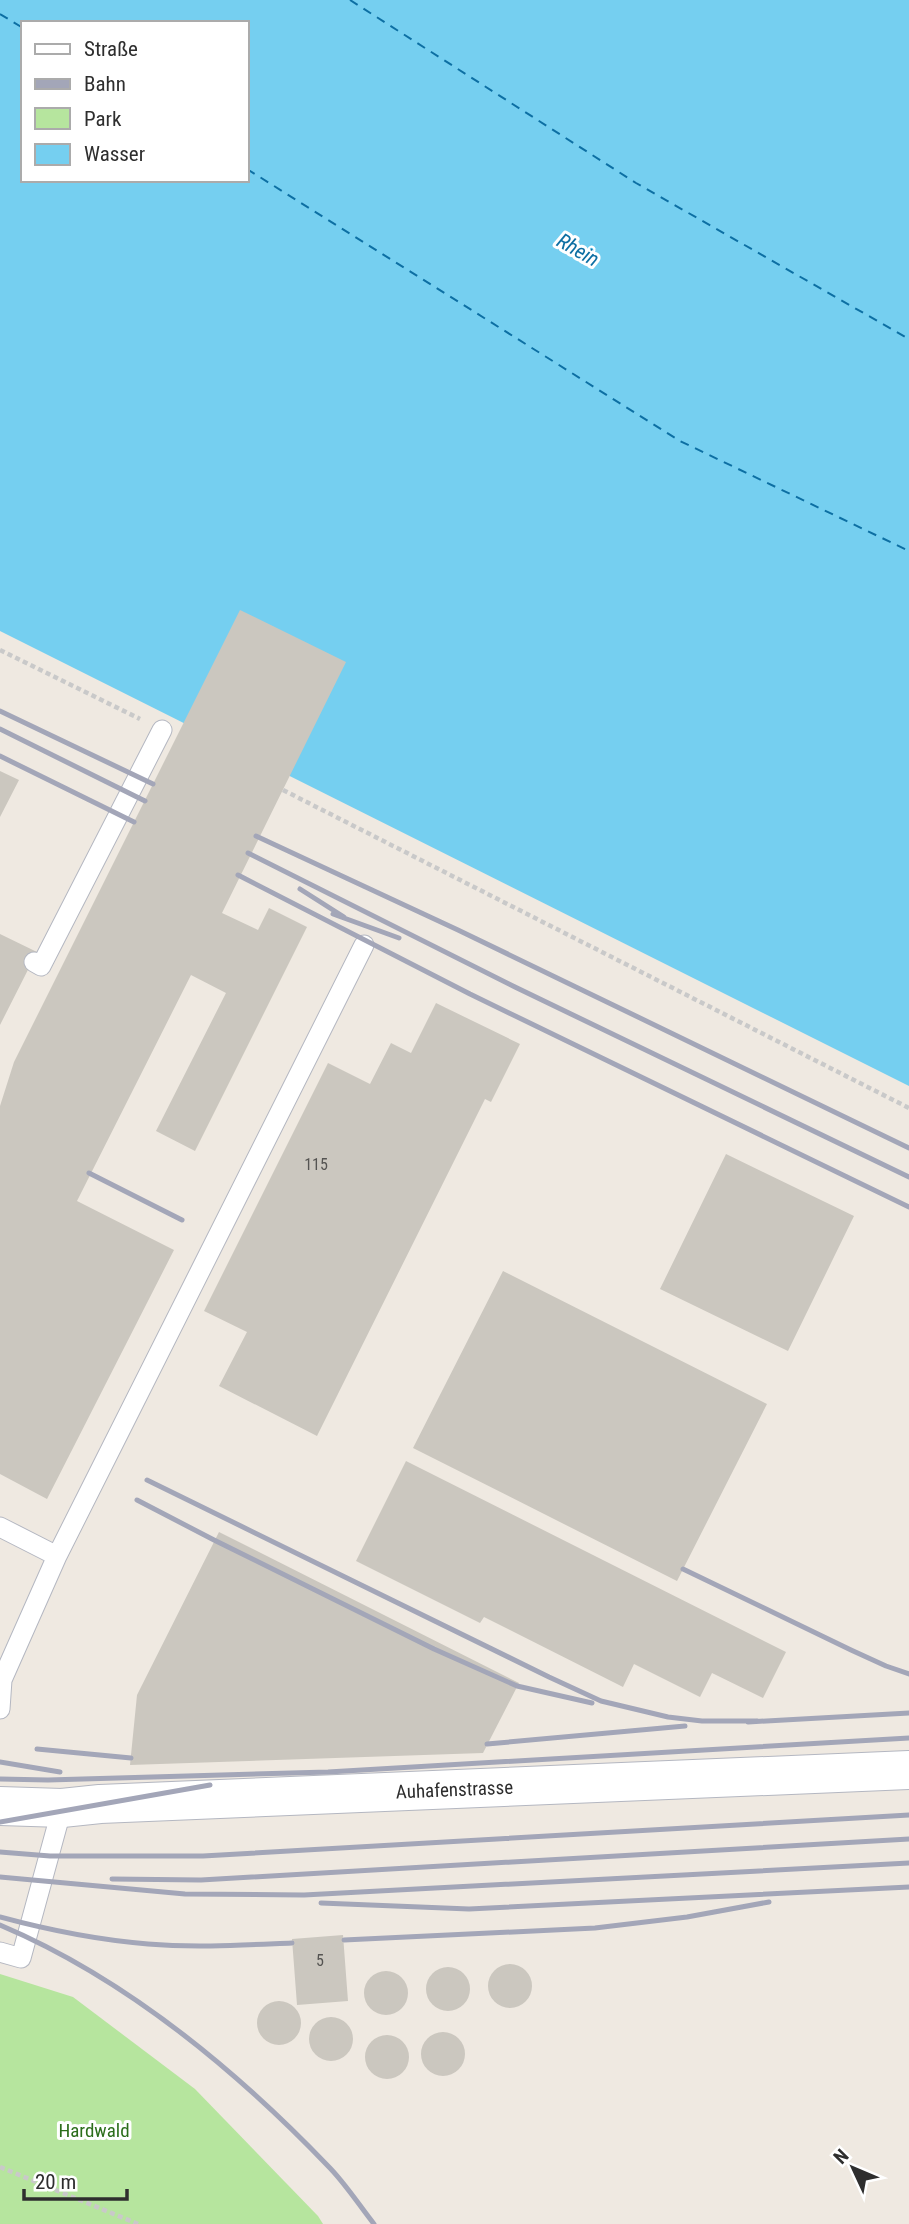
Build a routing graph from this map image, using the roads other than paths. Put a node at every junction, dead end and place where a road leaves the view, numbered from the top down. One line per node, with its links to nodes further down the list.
1 (162, 730): 3 (lane)
2 (364, 945): 5 (lane)
3 (34, 962)
4 (0, 1527): 5 (lane)
5 (57, 1556): 6 (lane)
6 (0, 1709)
7 (909, 1770): 9 (street, Auhafenstrasse)
8 (0, 1806): 9 (street, Auhafenstrasse)
9 (62, 1808): 10 (lane)
10 (0, 1952)

